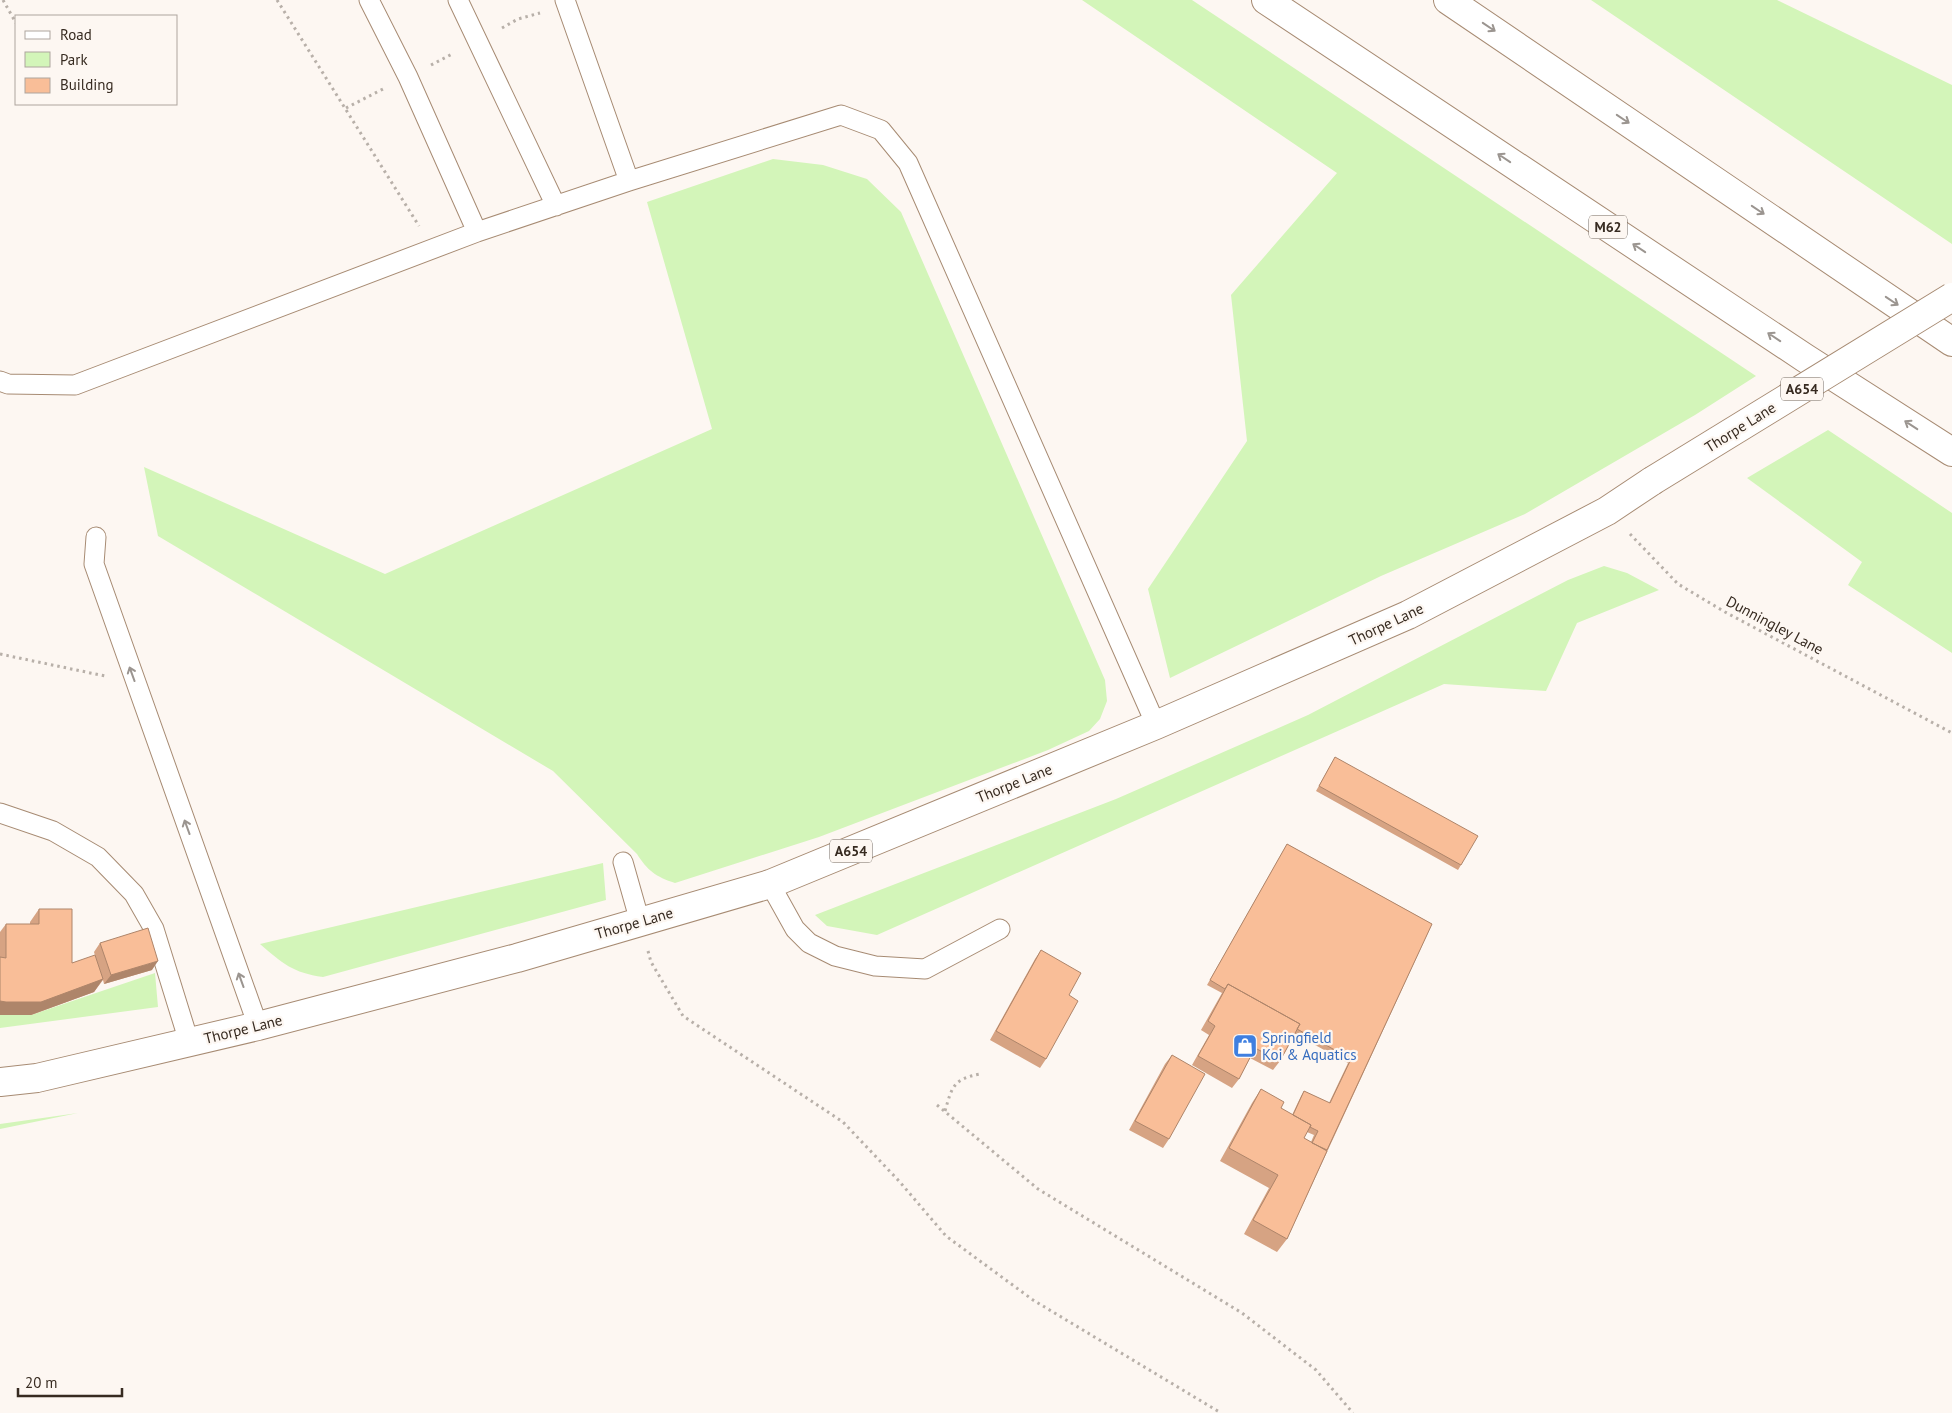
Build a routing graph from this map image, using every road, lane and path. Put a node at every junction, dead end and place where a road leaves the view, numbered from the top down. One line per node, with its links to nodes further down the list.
1 (3, 0): 8 (path)
2 (277, 0): 12 (path)
3 (369, 0): 11 (lane)
4 (458, 0): 10 (lane)
5 (565, 0): 9 (lane)
6 (1266, 0): 16 (main road, M62, one-way to 6)
7 (1448, 0): 14 (main road, one-way to 14)
8 (15, 21)
9 (630, 180): 10 (lane); 21 (lane)
10 (556, 206): 11 (lane)
11 (477, 232): 12 (lane)
12 (432, 248): 15 (lane)
13 (1952, 297): 17 (main road, Thorpe Lane / A654, bridge)
14 (1952, 342)
15 (0, 381)
16 (1952, 452)
17 (1607, 510): 21 (main road, Thorpe Lane / A654); 22 (path, Dunningley Lane)
18 (96, 537): 20 (lane, one-way to 18)
19 (0, 654): 20 (path)
20 (135, 682): 28 (lane, one-way to 20)
21 (1156, 725): 25 (main road, Thorpe Lane / A654)
22 (1952, 733)
23 (0, 813): 29 (lane)
24 (623, 862): 26 (lane)
25 (770, 884): 26 (main road, Thorpe Lane / A654); 27 (lane)
26 (640, 922): 28 (main road, Thorpe Lane / A654); 34 (path)
27 (1000, 929)
28 (258, 1026): 29 (main road, Thorpe Lane / A654)
29 (189, 1042): 31 (main road, Thorpe Lane / A654)
30 (980, 1074): 33 (path)
31 (0, 1082)
32 (937, 1105): 33 (path)
33 (945, 1111): 35 (path)
34 (1221, 1413)
35 (1353, 1413)

